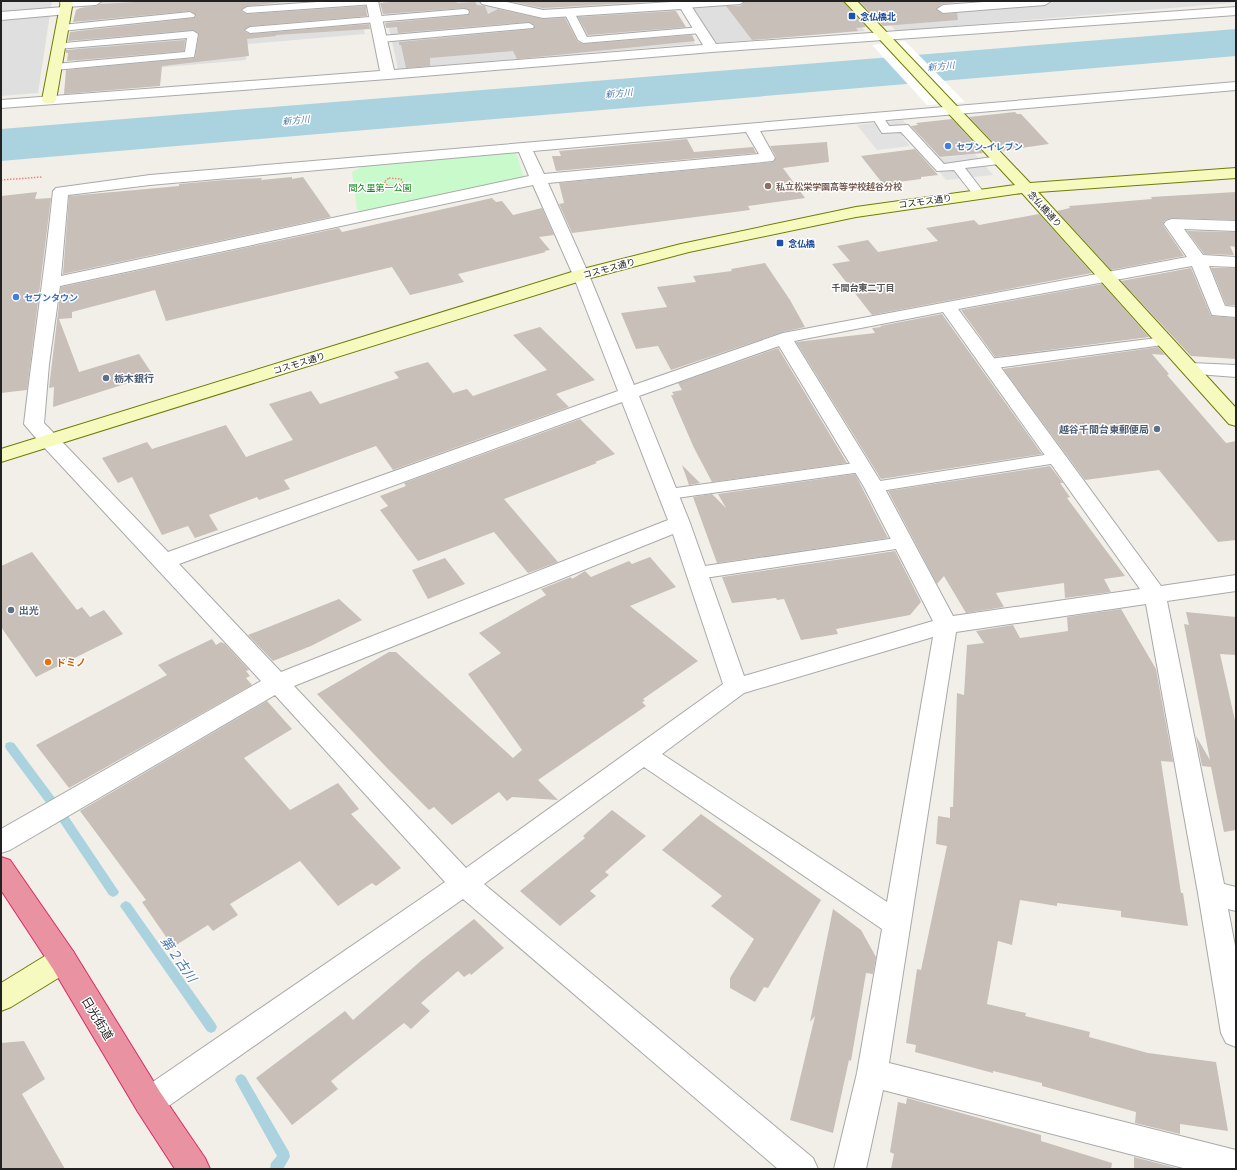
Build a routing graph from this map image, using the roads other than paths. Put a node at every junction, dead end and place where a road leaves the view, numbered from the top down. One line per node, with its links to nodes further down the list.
1 (96, 1): 9 (street)
2 (373, 1): 12 (lane); 19 (street)
3 (486, 1): 15 (street)
4 (740, 1): 7 (lane)
5 (850, 1): 26 (street, 念仏橋通り)
6 (1045, 1): 10 (street)
7 (684, 3): 8 (street); 23 (street)
8 (655, 4): 15 (street)
9 (66, 5): 16 (street); 21 (street)
10 (940, 5): 24 (street)
11 (1135, 6): 18 (street)
12 (247, 10)
13 (1236, 11): 18 (street)
14 (464, 12): 19 (lane)
15 (569, 12): 23 (lane)
16 (1, 16)
17 (190, 16): 21 (lane)
18 (1146, 17): 24 (street)
19 (376, 20): 22 (lane); 25 (street)
20 (529, 26): 25 (lane)
21 (62, 28): 27 (street)
22 (250, 30)
23 (701, 30): 28 (street)
24 (961, 31): 26 (street)
25 (382, 39): 30 (street)
26 (886, 40): 28 (street); 34 (street, 念仏橋通り)
27 (58, 46): 29 (street); 29 (lane)
28 (712, 48): 30 (street)
29 (55, 67): 32 (street)
30 (388, 75): 32 (street)
31 (1236, 86): 34 (street)
32 (49, 100): 33 (street)
33 (1, 104)
34 (952, 111): 35 (street); 38 (street, 念仏橋通り)
35 (878, 117): 36 (street); 39 (lane)
36 (751, 128): 37 (street); 41 (street)
37 (524, 147): 41 (street); 49 (street)
38 (999, 160): 39 (lane); 42 (street, 念仏橋通り)
39 (957, 166): 43 (lane)
40 (1236, 173): 42 (street, コスモス通り)
41 (538, 179): 47 (street); 49 (street)
42 (1026, 188): 43 (street, コスモス通り); 48 (street, 念仏橋通り)
43 (979, 194): 47 (street, コスモス通り)
44 (1236, 226): 45 (street)
45 (1198, 260): 46 (street); 48 (street); 51 (street)
46 (1236, 262)
47 (581, 275): 57 (street); 59 (street, コスモス通り)
48 (1106, 277): 50 (street); 53 (street, 念仏橋通り)
49 (52, 283): 59 (street)
50 (947, 306): 52 (street); 54 (street)
51 (1236, 312)
52 (783, 338): 57 (street); 62 (street)
53 (1165, 341): 54 (lane); 55 (street, 念仏橋通り)
54 (989, 364): 61 (street)
55 (1192, 369): 56 (street); 58 (street, 念仏橋通り)
56 (1236, 371)
57 (628, 394): 63 (street); 66 (street)
58 (1236, 420)
59 (48, 440): 60 (street, コスモス通り); 66 (street)
60 (1, 456)
61 (1057, 458): 62 (lane); 69 (street)
62 (868, 477): 63 (lane); 65 (street)
63 (669, 494): 64 (street)
64 (680, 523): 67 (street); 71 (street)
65 (903, 542): 67 (lane); 70 (street)
66 (164, 561): 71 (street)
67 (698, 573): 72 (street)
68 (1236, 583): 69 (street)
69 (1155, 594): 70 (street); 77 (street)
70 (946, 625): 72 (street); 78 (street)
71 (277, 683): 74 (street); 76 (street)
72 (736, 687): 73 (street)
73 (643, 754): 76 (street); 78 (street)
74 (1, 842)
75 (1, 868): 79 (highway, 日光街道)
76 (464, 884): 83 (street); 86 (street)
77 (1224, 896): 81 (street)
78 (897, 924): 82 (street)
79 (63, 960): 80 (street); 83 (highway, 日光街道)
80 (1, 998)
81 (1236, 1033)
82 (872, 1073): 84 (street); 87 (street)
83 (149, 1102): 85 (highway, 日光街道)
84 (1236, 1166)
85 (194, 1169)
86 (802, 1169)
87 (850, 1169)

